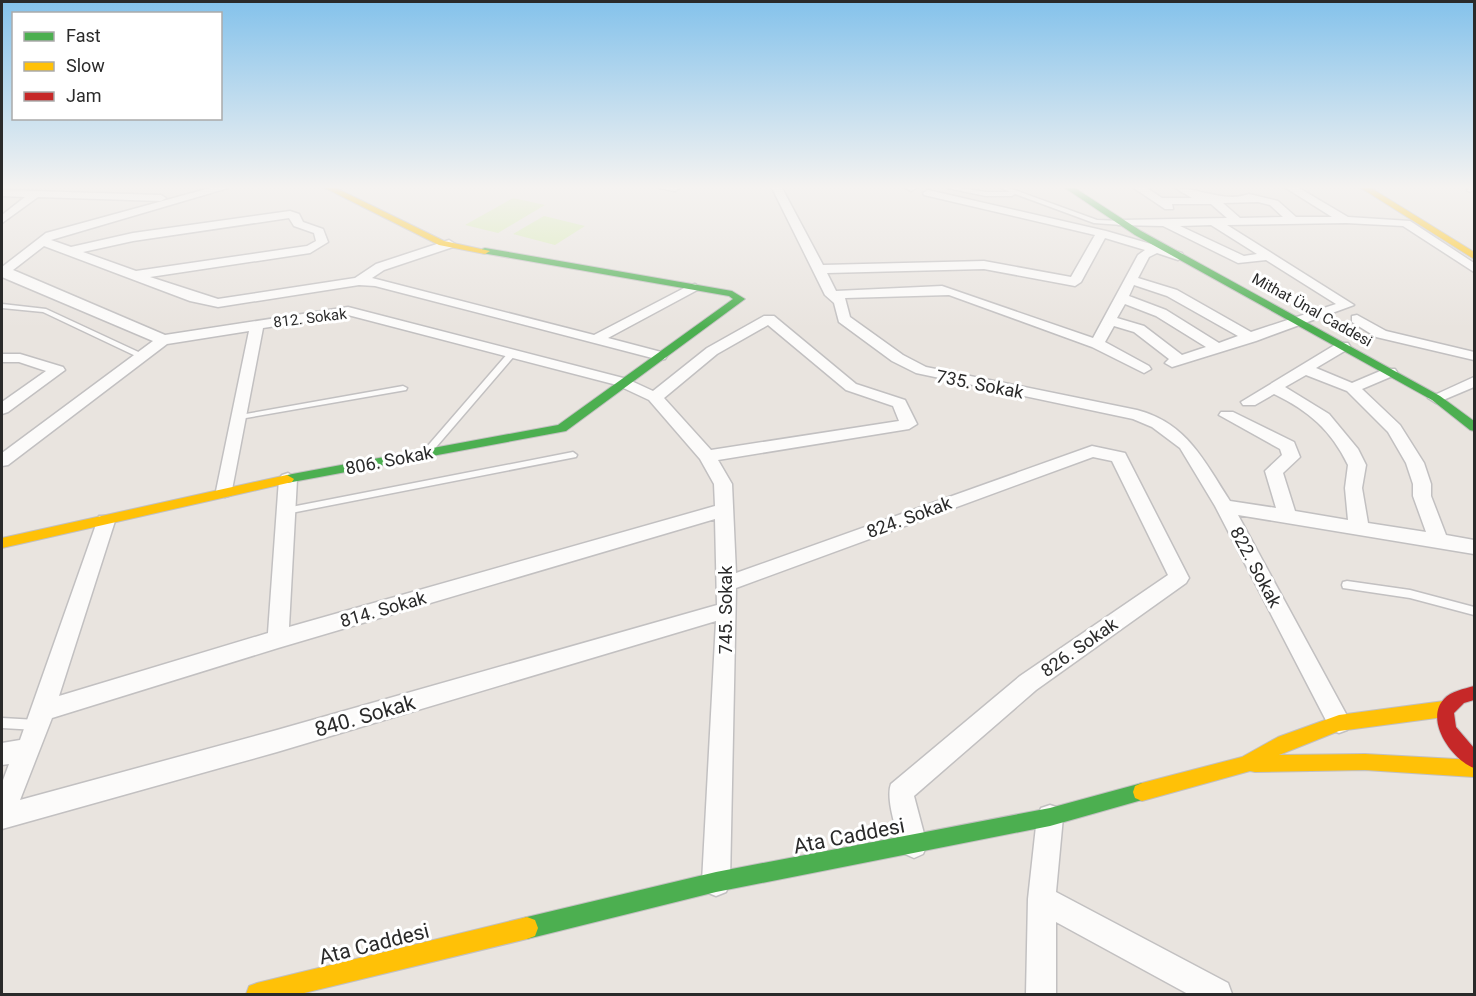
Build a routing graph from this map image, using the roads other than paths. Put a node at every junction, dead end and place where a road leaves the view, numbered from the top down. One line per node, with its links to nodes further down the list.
1 (59, 234): 15 (street)
2 (117, 234): 16 (street)
3 (157, 234): 16 (street)
4 (321, 234): 26 (street)
5 (429, 234): 18 (street)
6 (800, 234): 24 (street)
7 (1101, 234): 24 (street)
8 (1109, 234): 19 (street)
9 (1138, 234): 19 (street, Mithat Ünal Caddesi)
10 (1157, 234): 19 (street)
11 (1189, 234): 17 (street)
12 (1423, 234): 23 (street)
13 (1440, 234): 22 (street)
14 (1236, 235): 17 (street); 21 (street)
15 (47, 238): 20 (street); 25 (street)
16 (115, 241): 20 (street)
17 (1204, 242): 21 (street)
18 (449, 244): 28 (street); 29 (street)
19 (1152, 244): 27 (street); 35 (street, Mithat Ünal Caddesi)
20 (70, 251): 26 (street)
21 (1269, 256): 35 (street)
22 (1474, 256)
23 (1474, 268)
24 (820, 269): 30 (street, 735. Sokak)
25 (2, 272): 39 (street)
26 (134, 275): 28 (street)
27 (1130, 280): 31 (street); 37 (street)
28 (359, 281): 38 (street)
29 (695, 288): 38 (street); 45 (street, 806. Sokak)
30 (832, 295): 40 (street); 62 (street, 735. Sokak)
31 (1121, 298): 34 (street); 42 (street)
32 (2, 306): 44 (lane)
33 (1357, 319): 47 (street)
34 (1109, 320): 40 (street); 42 (street)
35 (1299, 322): 37 (street); 41 (street, Mithat Ünal Caddesi)
36 (257, 325): 39 (street, 812. Sokak); 43 (street, 812. Sokak); 61 (street)
37 (1251, 338): 42 (street)
38 (596, 339): 45 (street)
39 (163, 340): 44 (street)
40 (1097, 344): 48 (street)
41 (1343, 346): 49 (street); 50 (street, Mithat Ünal Caddesi)
42 (1218, 348)
43 (512, 354): 51 (street, 812. Sokak); 65 (lane)
44 (143, 356): 68 (street)
45 (660, 356): 51 (street, 806. Sokak)
46 (2, 358): 59 (street)
47 (1474, 359)
48 (1144, 369)
49 (1305, 369): 53 (street); 55 (street)
50 (1390, 372): 55 (street); 57 (street, Mithat Ünal Caddesi)
51 (622, 382): 56 (street, 745. Sokak); 65 (street, 806. Sokak)
52 (1474, 382): 57 (street)
53 (1273, 387): 58 (street); 76 (street)
54 (403, 388): 61 (lane)
55 (1352, 388): 77 (street)
56 (655, 397): 67 (street, 745. Sokak); 67 (street)
57 (1436, 398): 63 (street, Mithat Ünal Caddesi)
58 (1249, 402)
59 (2, 409)
60 (1227, 414): 74 (street)
61 (240, 417): 70 (street)
62 (1158, 423): 71 (street, 822. Sokak)
63 (1474, 427)
64 (1092, 451): 80 (street, 824. Sokak); 98 (street, 826. Sokak)
65 (427, 453): 69 (street, 806. Sokak)
66 (573, 455): 73 (lane)
67 (707, 456): 72 (street, 745. Sokak)
68 (2, 461)
69 (288, 479): 70 (street, 806. Sokak); 73 (street)
70 (225, 490): 75 (street, 806. Sokak)
71 (1224, 506): 74 (street); 89 (street, 822. Sokak)
72 (724, 510): 80 (street, 745. Sokak); 84 (street, 814. Sokak)
73 (286, 511): 84 (street)
74 (1287, 516): 76 (street)
75 (106, 521): 78 (street, 806. Sokak); 87 (street)
76 (1359, 528): 77 (street)
77 (1438, 540): 79 (street)
78 (2, 543)
79 (1474, 547)
80 (726, 584): 82 (street, 745. Sokak)
81 (1347, 585): 83 (lane)
82 (727, 610): 96 (street, 840. Sokak); 99 (street, 745. Sokak)
83 (1474, 611)
84 (278, 639): 87 (street, 814. Sokak)
85 (1474, 693): 86 (street)
86 (1444, 709): 89 (street, Ata Caddesi); 92 (street)
87 (40, 718): 88 (lane); 90 (street)
88 (2, 723)
89 (1339, 723): 93 (street, Ata Caddesi)
90 (27, 749): 91 (street); 95 (street)
91 (2, 754)
92 (1474, 760)
93 (1246, 764): 94 (street); 97 (street, Ata Caddesi)
94 (1474, 769)
95 (2, 812)
96 (2, 817)
97 (1050, 817): 98 (street, Ata Caddesi); 100 (street)
98 (914, 845): 99 (street, Ata Caddesi)
99 (716, 882): 101 (street, Ata Caddesi)
100 (1042, 899): 102 (street); 103 (street)
101 (257, 994)
102 (1041, 994)
103 (1217, 994)

